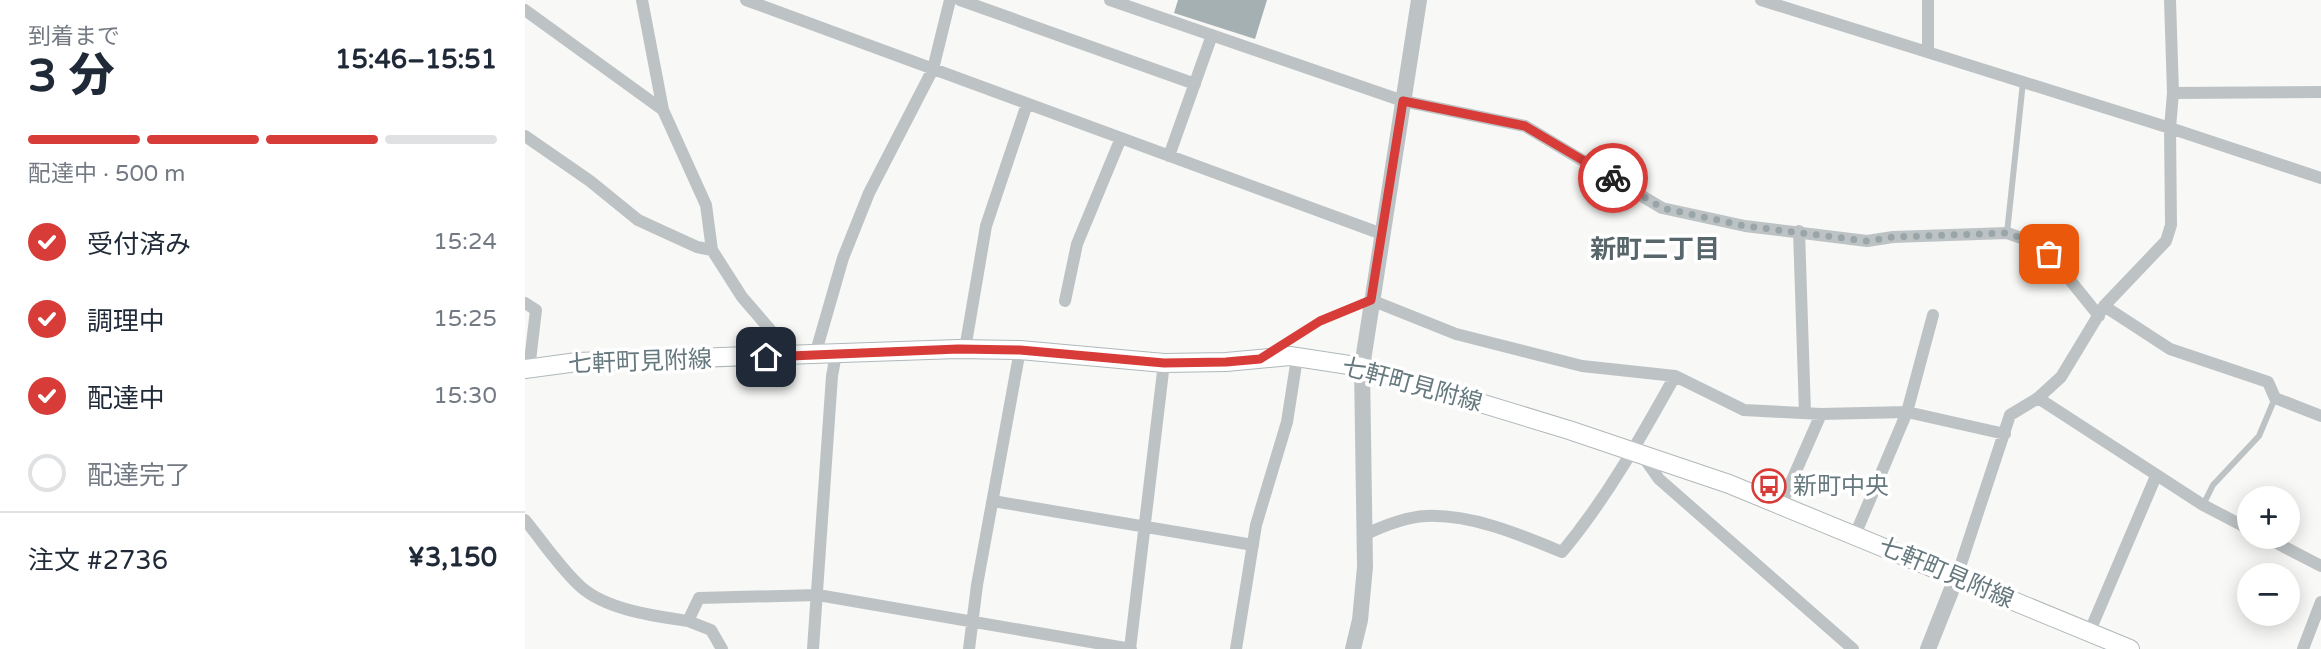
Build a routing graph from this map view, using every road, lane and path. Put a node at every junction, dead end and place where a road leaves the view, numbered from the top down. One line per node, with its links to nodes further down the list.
1 (642, 0): 20 (street)
2 (746, 0): 13 (street)
3 (950, 0): 13 (street)
4 (960, 0): 15 (street)
5 (1111, 0): 11 (street)
6 (1419, 0): 18 (street)
7 (1761, 0): 12 (street)
8 (1928, 0): 12 (street)
9 (2170, 0): 17 (street)
10 (525, 10): 20 (street)
11 (1212, 35): 15 (street); 18 (street)
12 (1929, 52): 14 (street)
13 (933, 69): 19 (street); 38 (street)
14 (2023, 82): 21 (street); 27 (lane)
15 (1195, 84): 24 (street)
16 (2321, 92): 17 (street)
17 (2173, 93): 21 (street)
18 (1403, 101): 26 (street); 28 (street)
19 (1027, 104): 23 (street); 35 (street)
20 (663, 110): 29 (street)
21 (2170, 128): 25 (street); 33 (street)
22 (525, 136): 29 (street)
23 (1121, 138): 24 (street); 31 (street)
24 (1169, 156): 28 (street)
25 (2321, 178)
26 (1799, 231): 27 (street); 48 (street)
27 (2007, 233): 33 (street)
28 (1382, 234): 30 (street)
29 (712, 250): 39 (street)
30 (1371, 300): 41 (lane); 43 (street); 45 (street)
31 (1065, 301)
32 (525, 303): 44 (street)
33 (2101, 311): 46 (street); 47 (street)
34 (1933, 315): 49 (street)
35 (965, 349): 36 (main road, 七軒町見附線); 37 (main road, 七軒町見附線)
36 (1020, 350): 42 (main road, 七軒町見附線); 55 (street)
37 (836, 354): 38 (main road, 七軒町見附線); 67 (street)
38 (815, 355): 39 (main road, 七軒町見附線)
39 (793, 356): 44 (main road, 七軒町見附線)
40 (1297, 358): 41 (main road, 七軒町見附線); 43 (main road, 七軒町見附線); 63 (street)
41 (1260, 359): 42 (main road, 七軒町見附線)
42 (1164, 363): 60 (street)
43 (1362, 367): 53 (main road, 七軒町見附線); 61 (street)
44 (527, 369)
45 (1675, 376): 48 (street); 53 (street)
46 (2038, 398): 52 (street); 54 (street)
47 (2275, 398): 51 (street); 57 (lane)
48 (1805, 412): 50 (street)
49 (1907, 412): 50 (street); 52 (street); 62 (street)
50 (1821, 414): 56 (street)
51 (2321, 416)
52 (2005, 434): 66 (street)
53 (1638, 453): 56 (main road, 七軒町見附線); 61 (street); 78 (street)
54 (2156, 476): 57 (street); 71 (street)
55 (993, 501): 60 (street); 70 (street)
56 (1781, 505): 62 (main road, 七軒町見附線)
57 (2203, 505): 59 (street)
58 (525, 520): 69 (street)
59 (2237, 523)
60 (1144, 527): 63 (street); 75 (street)
61 (1364, 535): 77 (street)
62 (1855, 535): 66 (main road, 七軒町見附線)
63 (1254, 545): 76 (street)
64 (2288, 549): 65 (street)
65 (2321, 566)
66 (1957, 576): 71 (main road, 七軒町見附線); 79 (street)
67 (818, 595): 69 (street); 70 (street); 73 (street)
68 (2321, 602): 81 (street)
69 (688, 621): 72 (street)
70 (974, 621): 74 (street); 75 (street)
71 (2089, 632): 80 (main road, 七軒町見附線)
72 (722, 649)
73 (813, 649)
74 (969, 649)
75 (1130, 649)
76 (1236, 649)
77 (1353, 649)
78 (1853, 649)
79 (1928, 649)
80 (2130, 649)
81 (2303, 649)

